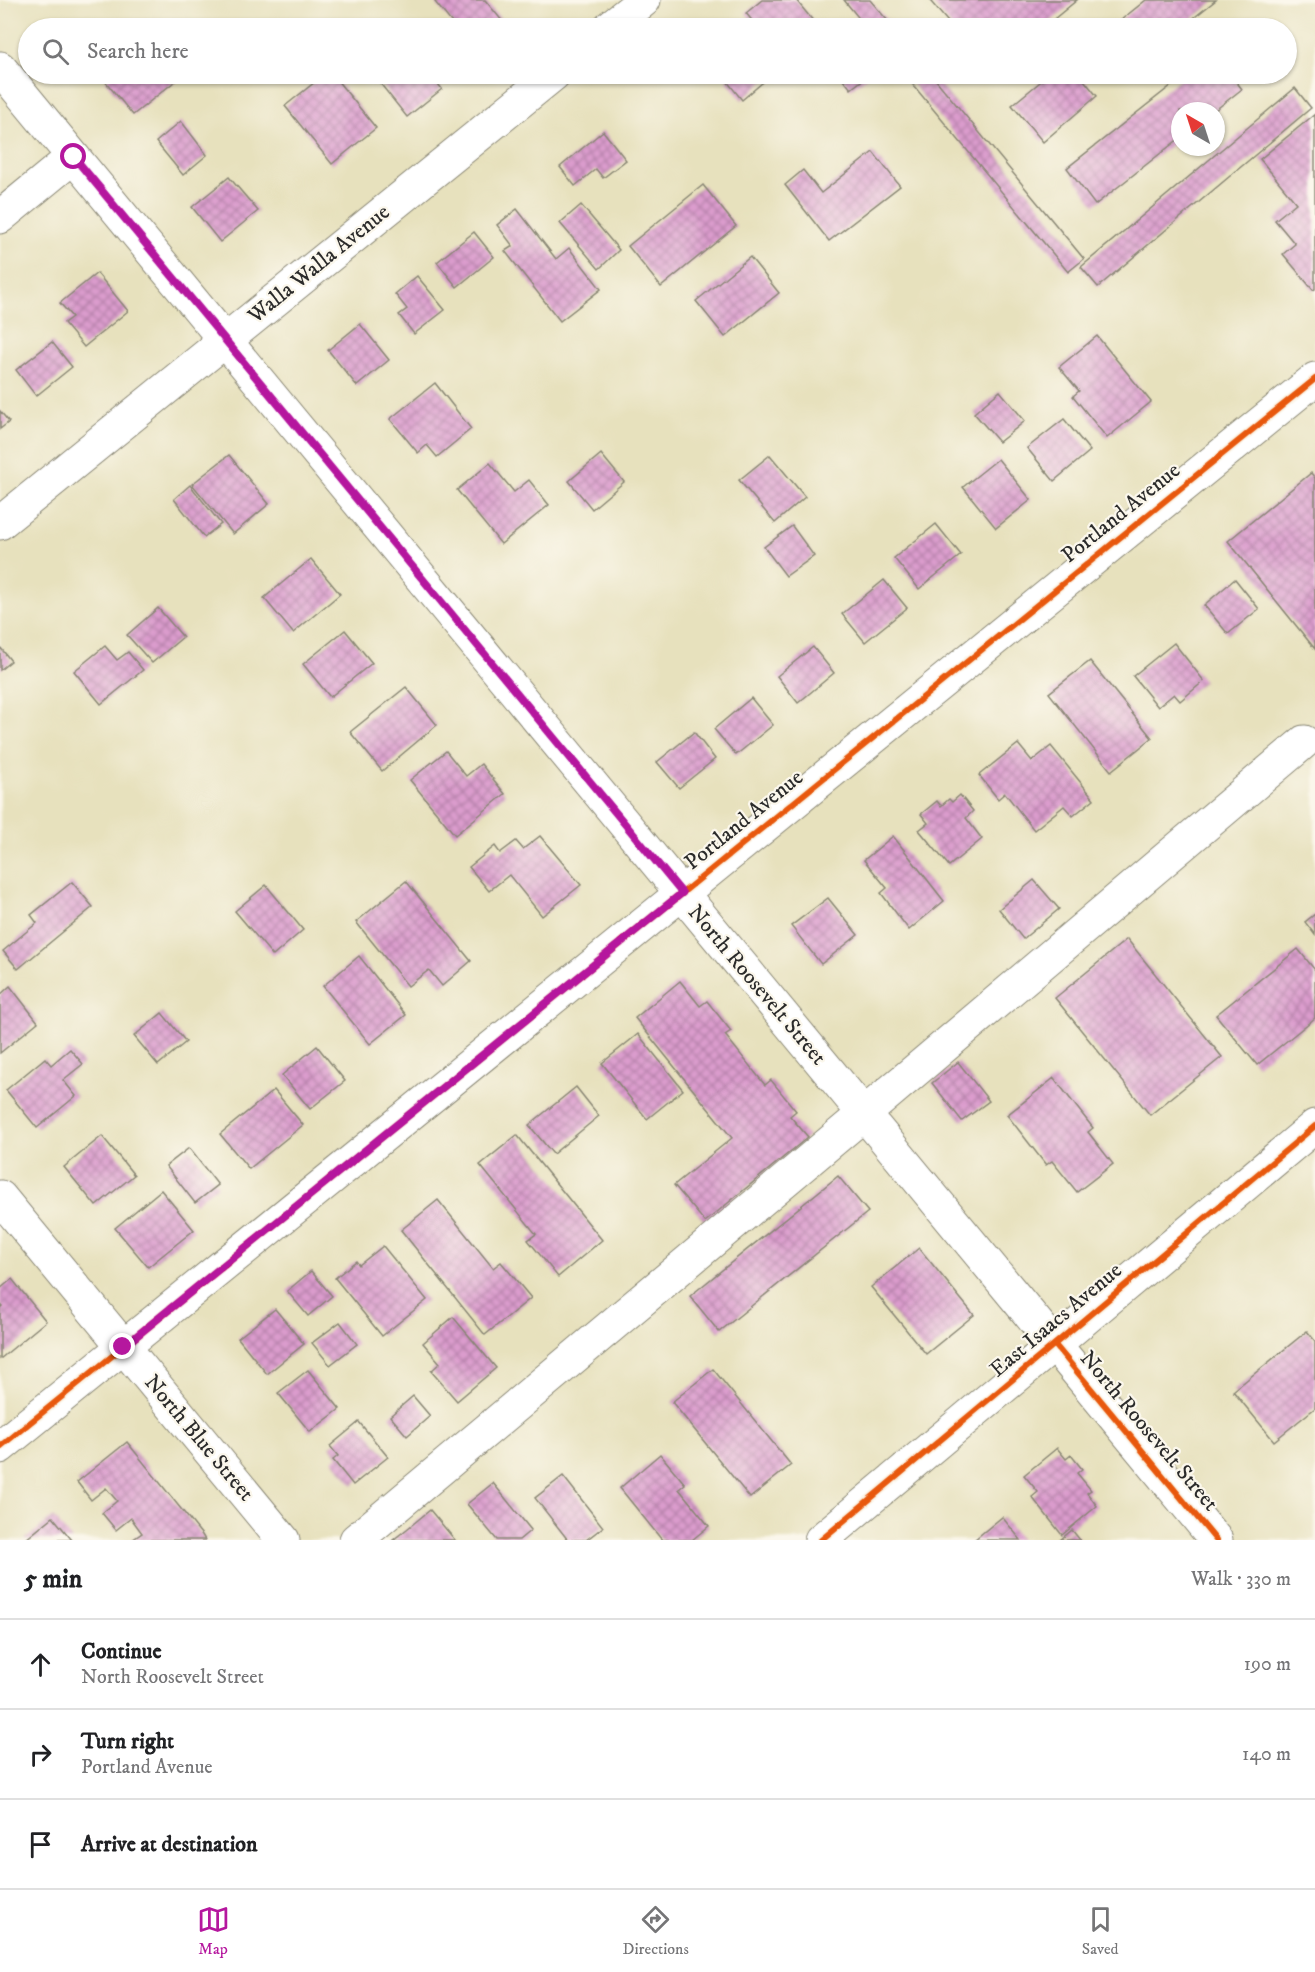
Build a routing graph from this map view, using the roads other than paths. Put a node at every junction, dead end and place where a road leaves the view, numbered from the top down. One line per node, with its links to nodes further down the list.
1 (644, 0): 2 (street)
2 (622, 18)
3 (0, 68): 5 (street, North Roosevelt Street)
4 (542, 84): 7 (street, Walla Walla Avenue)
5 (74, 157): 6 (street); 7 (street, North Roosevelt Street)
6 (0, 217)
7 (225, 340): 9 (street, Walla Walla Avenue); 11 (street, North Roosevelt Street)
8 (1315, 379): 11 (street, Portland Avenue)
9 (0, 523)
10 (1304, 742): 12 (street)
11 (682, 893): 12 (street, North Roosevelt Street); 16 (street, Portland Avenue)
12 (864, 1114): 15 (street, North Roosevelt Street); 19 (street)
13 (1315, 1126): 15 (street, East Isaacs Avenue)
14 (0, 1197): 16 (street, North Blue Street)
15 (1055, 1345): 20 (street, East Isaacs Avenue); 21 (street, North Roosevelt Street)
16 (123, 1347): 17 (street, Portland Avenue); 18 (street, North Blue Street)
17 (0, 1447)
18 (283, 1540)
19 (357, 1540)
20 (821, 1540)
21 (1216, 1540)

